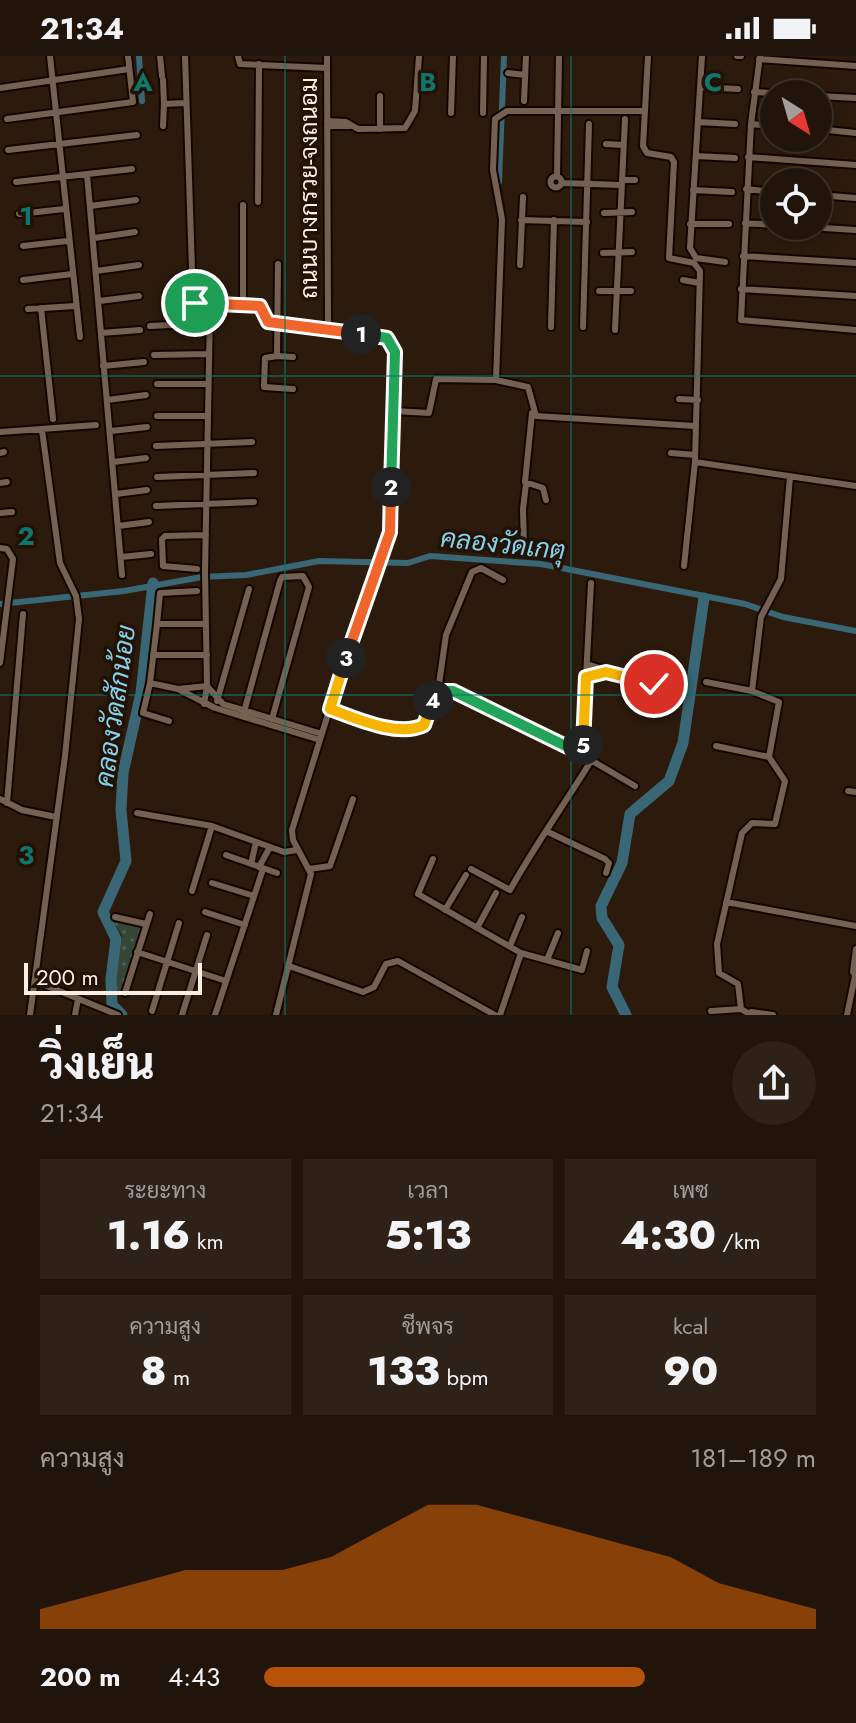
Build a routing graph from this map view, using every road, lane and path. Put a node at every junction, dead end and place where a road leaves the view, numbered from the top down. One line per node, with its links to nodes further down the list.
1 (50, 56): 21 (street)
2 (128, 56): 18 (street)
3 (160, 56): 32 (street)
4 (185, 56): 31 (street)
5 (238, 56): 15 (street)
6 (327, 56): 17 (street, ถนนบางกรวย-จงถนอม)
7 (419, 56): 47 (street)
8 (453, 56): 35 (street)
9 (484, 56): 36 (street)
10 (526, 56): 20 (street)
11 (559, 56): 33 (street)
12 (648, 56): 34 (street)
13 (702, 56): 22 (street)
14 (760, 57): 16 (street); 25 (street)
15 (259, 64): 17 (street); 74 (street)
16 (856, 66)
17 (327, 68): 41 (street, ถนนบางกรวย-จงถนอม)
18 (129, 69): 21 (street); 37 (street)
19 (508, 73): 20 (street)
20 (525, 75): 30 (street)
21 (51, 80): 23 (street); 37 (street)
22 (701, 87): 24 (street); 40 (street)
23 (0, 88)
24 (738, 89)
25 (754, 92): 26 (street); 44 (street)
26 (760, 92)
27 (380, 96): 47 (street)
28 (832, 97): 29 (street)
29 (856, 98)
30 (524, 101)
31 (185, 103): 32 (street); 116 (street)
32 (164, 104): 46 (street)
33 (558, 111): 34 (street); 65 (street); 138 (street)
34 (645, 111): 108 (street)
35 (451, 113)
36 (483, 113)
37 (54, 114): 38 (street); 52 (street)
38 (7, 119)
39 (625, 119): 53 (street)
40 (698, 122): 43 (street); 55 (street)
41 (327, 124): 47 (street); 126 (street, ถนนบางกรวย-จงถนอม)
42 (589, 124): 65 (street)
43 (735, 124)
44 (751, 124): 45 (street); 56 (street)
45 (760, 125)
46 (163, 126)
47 (380, 129)
48 (832, 130): 49 (street)
49 (856, 133)
50 (137, 135): 52 (street)
51 (606, 144): 53 (street)
52 (57, 145): 54 (street); 61 (street)
53 (623, 145): 64 (street)
54 (8, 150)
55 (696, 156): 57 (street); 67 (street)
56 (748, 157): 58 (street); 66 (street)
57 (735, 158)
58 (856, 165)
59 (132, 169): 60 (street)
60 (87, 174): 61 (street); 76 (street)
61 (60, 177): 63 (street); 77 (street)
62 (635, 180): 64 (street)
63 (16, 182)
64 (622, 182): 65 (street); 80 (street)
65 (587, 184): 84 (street)
66 (746, 189): 68 (street); 85 (street)
67 (693, 190): 69 (street); 86 (street)
68 (760, 190)
69 (732, 192)
70 (832, 196): 72 (street)
71 (523, 197): 82 (street)
72 (856, 198)
73 (136, 200): 76 (street)
74 (258, 202)
75 (243, 205): 116 (street)
76 (90, 206): 92 (street)
77 (64, 209): 81 (street); 93 (street)
78 (632, 212): 80 (street)
79 (604, 213): 80 (street)
80 (621, 213): 97 (street)
81 (19, 214)
82 (521, 220): 83 (street); 103 (street)
83 (554, 220): 84 (street); 124 (street)
84 (587, 222): 125 (street)
85 (745, 223): 88 (street); 98 (street)
86 (690, 224): 87 (street); 99 (street)
87 (729, 224)
88 (760, 224)
89 (832, 228): 90 (street)
90 (856, 230)
91 (135, 232): 92 (street)
92 (94, 238): 104 (street)
93 (67, 241): 94 (street); 105 (street)
94 (23, 246)
95 (632, 252): 97 (street)
96 (603, 253): 97 (street)
97 (619, 254): 112 (street)
98 (743, 256): 100 (street); 109 (street)
99 (725, 262)
100 (856, 263)
101 (278, 264): 122 (street)
102 (139, 265): 104 (street)
103 (520, 265)
104 (96, 271): 115 (street)
105 (72, 274): 106 (street); 117 (street)
106 (23, 280)
107 (683, 280): 108 (street)
108 (699, 283): 145 (street)
109 (741, 289): 114 (street); 129 (street)
110 (599, 291): 112 (street)
111 (631, 291): 112 (street)
112 (617, 292): 128 (street)
113 (139, 296): 115 (street)
114 (856, 296)
115 (99, 301): 130 (street)
116 (243, 305): 122 (street)
117 (75, 306): 118 (street); 131 (street)
118 (41, 308): 119 (street); 150 (street)
119 (28, 309)
120 (210, 311): 121 (street)
121 (210, 323): 123 (street); 132 (street)
122 (278, 323): 126 (street); 134 (street)
123 (150, 326)
124 (551, 327)
125 (583, 327)
126 (330, 328): 146 (street, ถนนบางกรวย-จงถนอม)
127 (140, 330): 130 (street)
128 (615, 330)
129 (856, 330)
130 (101, 333): 137 (street)
131 (80, 337)
132 (209, 354): 133 (street); 140 (street)
133 (154, 355)
134 (277, 356): 135 (street); 141 (street)
135 (293, 357)
136 (144, 362): 137 (street)
137 (103, 366): 144 (street)
138 (496, 380): 146 (street); 147 (street)
139 (157, 384): 140 (street)
140 (208, 384): 149 (street)
141 (293, 389)
142 (146, 395): 144 (street)
143 (679, 399): 145 (street)
144 (107, 400): 155 (street)
145 (698, 400): 152 (street)
146 (394, 411): 211 (street, ถนนบางกรวย-จงถนอม)
147 (532, 413): 152 (street); 168 (street)
148 (157, 416): 149 (street)
149 (208, 416): 158 (street)
150 (53, 419)
151 (96, 425): 154 (street)
152 (695, 426): 162 (street)
153 (147, 427): 155 (street)
154 (42, 430): 156 (street); 224 (street)
155 (111, 431): 163 (street)
156 (0, 432)
157 (252, 442): 158 (street)
158 (207, 443): 159 (street); 165 (street)
159 (156, 446)
160 (671, 453): 162 (street)
161 (146, 458): 163 (street)
162 (695, 458): 167 (street); 185 (street)
163 (113, 462): 171 (street)
164 (254, 473): 165 (street)
165 (206, 476): 166 (street); 174 (street)
166 (157, 477)
167 (790, 477): 169 (street); 207 (street)
168 (526, 484): 172 (street); 181 (street)
169 (856, 486)
170 (147, 490): 171 (street)
171 (116, 494): 179 (street)
172 (546, 500)
173 (254, 502): 174 (street)
174 (206, 505): 175 (street); 180 (street)
175 (156, 506)
176 (12, 512): 177 (street)
177 (0, 513)
178 (149, 522): 179 (street)
179 (118, 526): 184 (street)
180 (206, 535): 186 (street); 194 (street)
181 (524, 547)
182 (0, 548): 197 (street)
183 (151, 554): 184 (street)
184 (121, 557): 187 (street)
185 (684, 566)
186 (197, 569)
187 (122, 575)
188 (503, 580): 206 (street)
189 (591, 583): 198 (street)
190 (249, 589): 208 (street)
191 (197, 591): 193 (street)
192 (23, 614): 222 (street)
193 (157, 624): 194 (street); 195 (street)
194 (205, 624): 196 (street)
195 (153, 655): 196 (street); 202 (street)
196 (207, 655): 203 (street)
197 (0, 663)
198 (587, 664): 199 (street); 200 (street)
199 (606, 672): 200 (street); 204 (street)
200 (586, 677): 217 (street)
201 (706, 682): 207 (street)
202 (150, 683): 205 (street); 213 (street)
203 (207, 686): 205 (street); 208 (street); 209 (street)
204 (667, 687)
205 (178, 689): 209 (street)
206 (438, 691): 211 (street); 217 (street)
207 (752, 691): 218 (street)
208 (218, 700): 210 (street); 212 (street)
209 (204, 704): 210 (street)
210 (215, 708): 212 (street)
211 (330, 709): 215 (street, ถนนบางกรวย-จงถนอม)
212 (247, 714): 214 (street); 214 (street)
213 (169, 721)
214 (275, 722): 215 (street)
215 (321, 737): 229 (street, ถนนบางกรวย-จงถนอม)
216 (716, 746): 218 (street)
217 (582, 754): 219 (street)
218 (769, 757): 244 (street)
219 (591, 761): 220 (street); 226 (street)
220 (635, 786)
221 (353, 799): 235 (street)
222 (4, 801): 224 (street)
223 (137, 813): 225 (street)
224 (56, 817): 267 (street)
225 (212, 826): 227 (street); 240 (street)
226 (546, 831): 237 (street); 245 (street)
227 (256, 842): 228 (street); 230 (street)
228 (270, 847): 229 (street); 231 (street)
229 (297, 850): 235 (street)
230 (255, 851): 231 (street); 234 (street)
231 (263, 854): 234 (street)
232 (226, 855): 234 (street)
233 (433, 859): 242 (street)
234 (258, 866): 236 (street); 243 (street)
235 (309, 869): 264 (street)
236 (277, 873)
237 (606, 873)
238 (212, 883): 243 (street)
239 (407, 890): 242 (street)
240 (192, 891)
241 (496, 893): 254 (street)
242 (418, 894): 245 (street)
243 (254, 896): 252 (street)
244 (726, 902): 253 (street); 271 (street)
245 (445, 910): 254 (street)
246 (205, 912): 252 (street)
247 (150, 914): 251 (street)
248 (115, 917): 251 (street)
249 (522, 917): 257 (street)
250 (179, 923): 263 (street)
251 (146, 924): 260 (street)
252 (245, 925): 268 (street)
253 (856, 926)
254 (477, 928): 257 (street)
255 (558, 933): 262 (street)
256 (207, 935): 265 (street)
257 (510, 946): 261 (street)
258 (856, 949): 266 (street)
259 (587, 951): 262 (street)
260 (137, 952): 263 (street); 269 (street)
261 (521, 953): 262 (street); 281 (street)
262 (547, 960)
263 (167, 961): 265 (street); 272 (street)
264 (289, 966): 280 (street); 281 (street)
265 (196, 971): 268 (street); 278 (street)
266 (856, 976): 283 (street)
267 (35, 981): 270 (street); 276 (street)
268 (226, 981): 279 (street)
269 (125, 993)
270 (78, 999): 274 (street); 277 (street)
271 (741, 1009): 273 (street); 275 (street)
272 (152, 1011)
273 (711, 1011)
274 (116, 1014)
275 (751, 1014): 282 (street)
276 (30, 1015)
277 (75, 1015)
278 (182, 1015)
279 (215, 1015)
280 (276, 1015)
281 (498, 1015)
282 (773, 1015)
283 (847, 1015)

